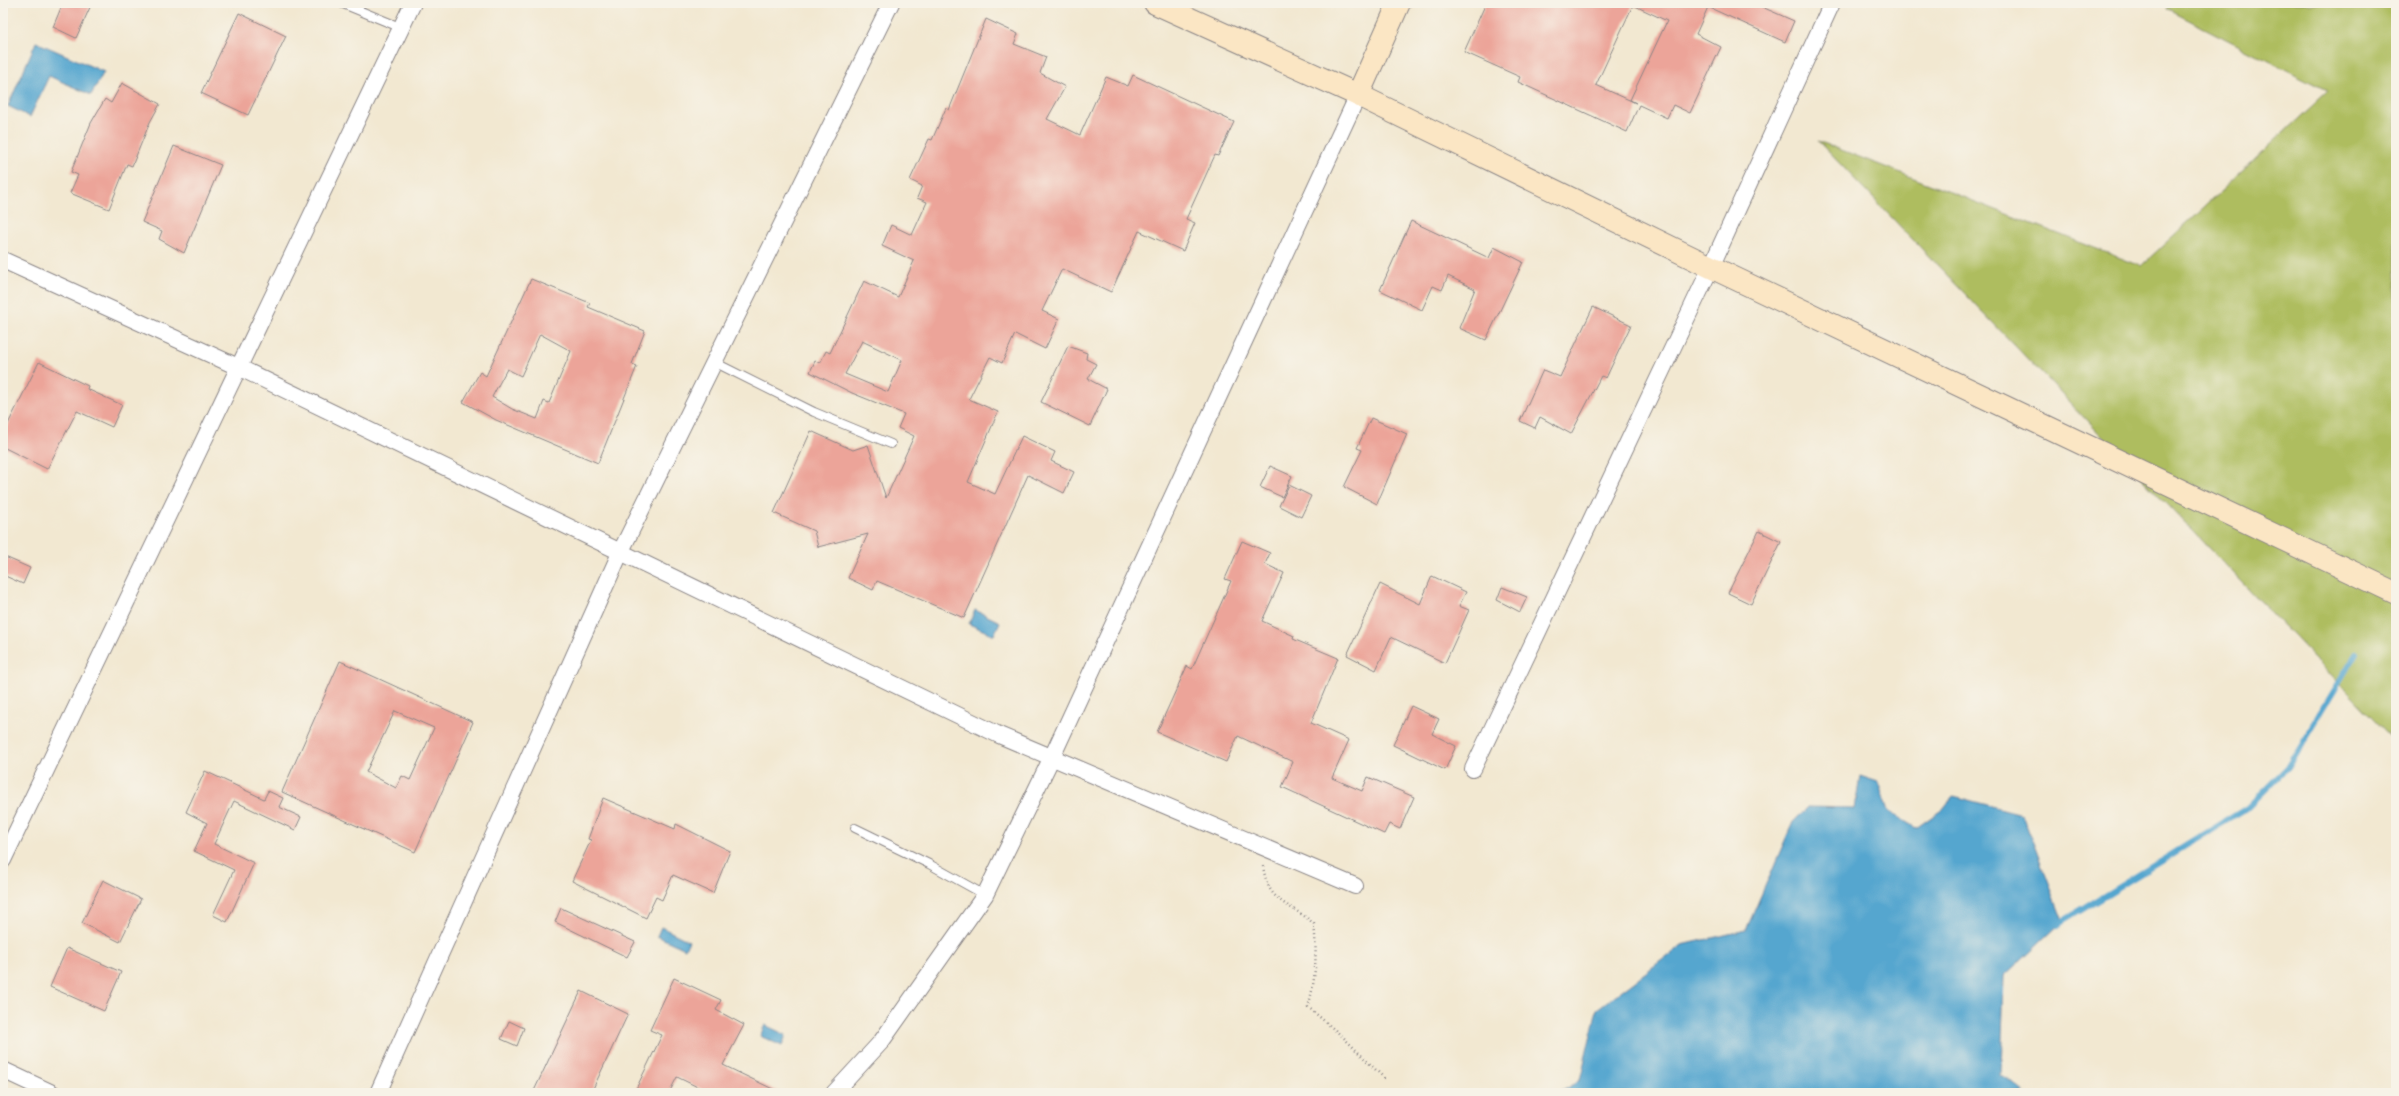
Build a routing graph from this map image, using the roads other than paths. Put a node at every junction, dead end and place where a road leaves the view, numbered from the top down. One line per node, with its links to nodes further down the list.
1 (341, 3): 7 (lane)
2 (413, 3): 7 (street)
3 (891, 3): 11 (street)
4 (1155, 3): 8 (street)
5 (1399, 3): 8 (street)
6 (1832, 3): 10 (street)
7 (402, 28): 12 (street)
8 (1358, 95): 10 (street); 16 (street)
9 (3, 260): 12 (street)
10 (1710, 267): 15 (street); 17 (street)
11 (714, 362): 13 (lane); 14 (street)
12 (238, 367): 14 (street); 19 (street)
13 (891, 444)
14 (621, 551): 16 (street); 24 (street)
15 (2396, 593)
16 (1052, 757): 20 (street); 21 (street)
17 (1473, 769)
18 (855, 828): 21 (lane)
19 (3, 860)
20 (1355, 886)
21 (985, 895): 25 (street)
22 (3, 1070): 23 (street)
23 (52, 1093)
24 (378, 1093)
25 (834, 1093)

